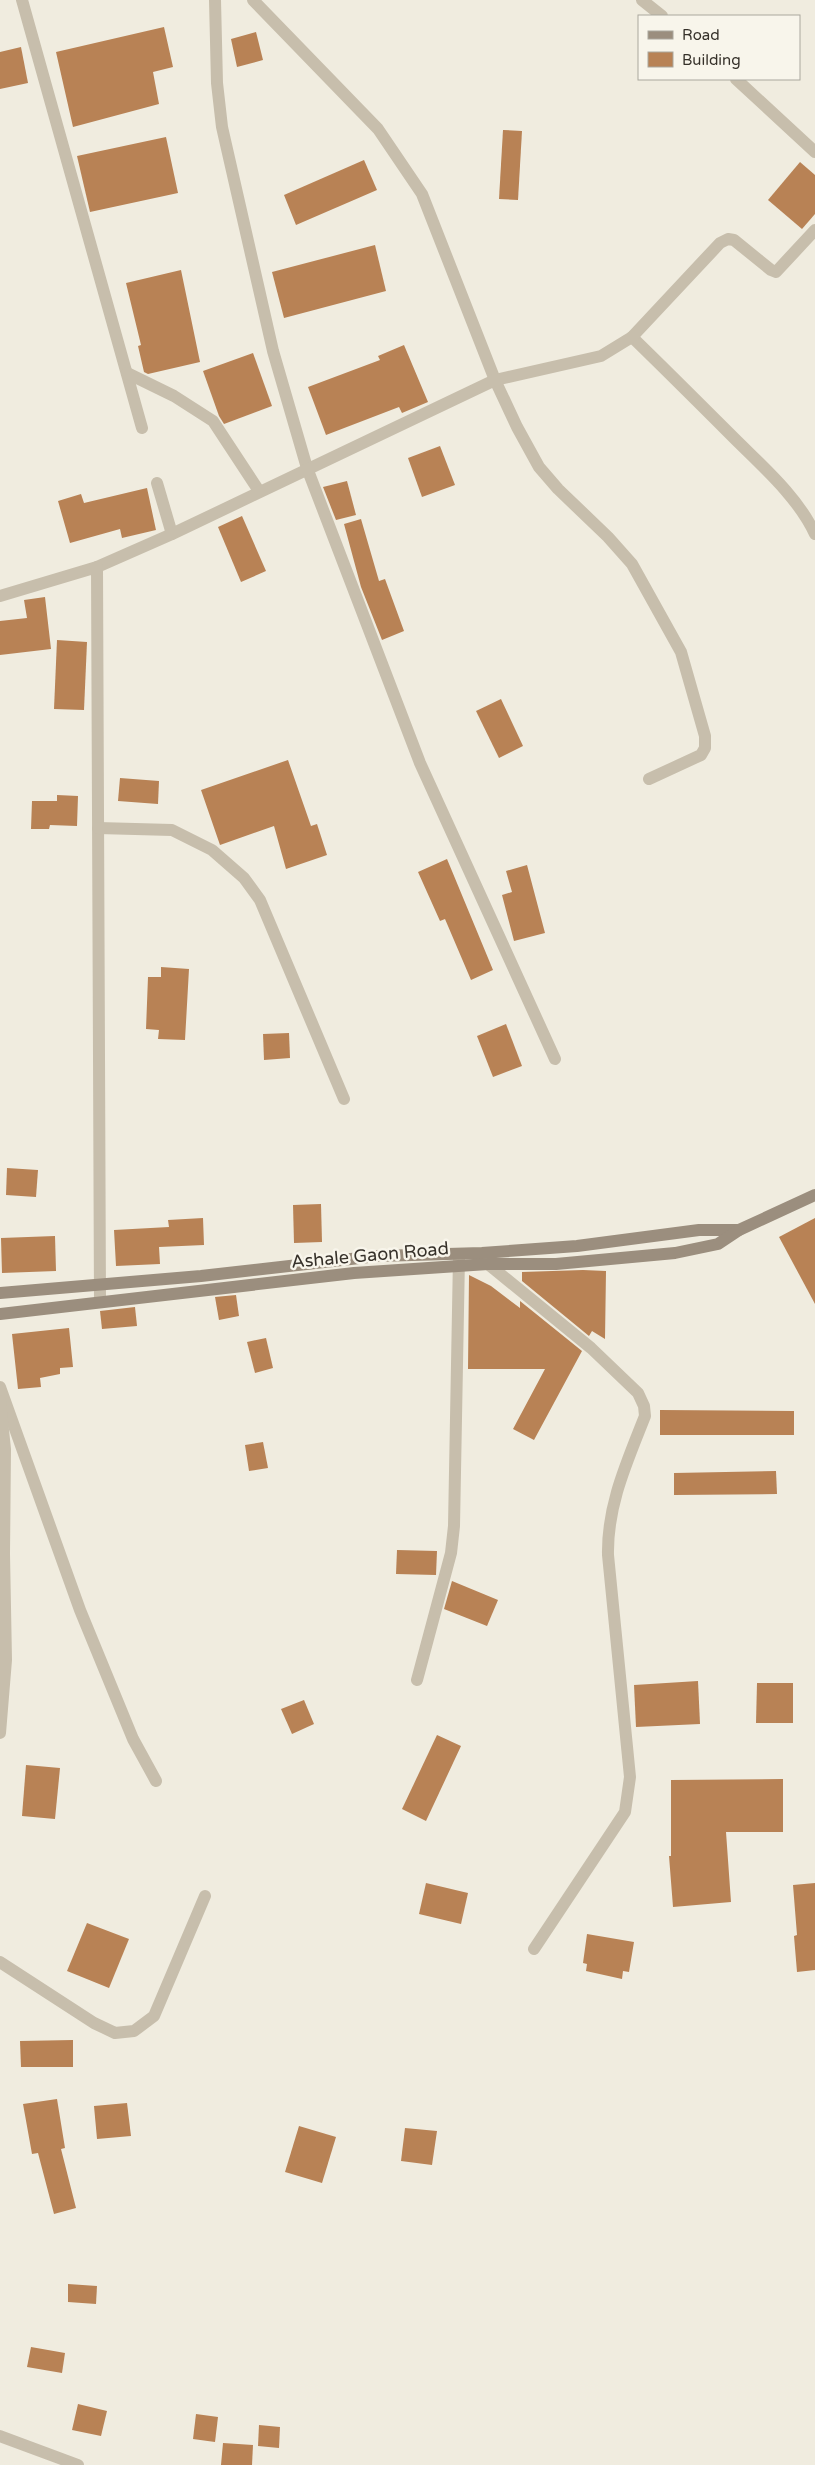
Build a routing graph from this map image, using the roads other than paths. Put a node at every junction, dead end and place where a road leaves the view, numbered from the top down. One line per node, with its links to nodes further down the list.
1 (22, 0): 10 (street)
2 (214, 0): 13 (street)
3 (253, 0): 11 (street)
4 (642, 0): 5 (street)
5 (661, 15)
6 (737, 80): 7 (street)
7 (815, 152)
8 (815, 230): 9 (street)
9 (632, 337): 11 (street); 17 (street)
10 (127, 373): 12 (street); 15 (street)
11 (495, 380): 13 (street); 20 (street)
12 (142, 428)
13 (306, 468): 15 (street); 22 (street)
14 (157, 483): 16 (street)
15 (259, 491): 16 (street)
16 (172, 534): 18 (street)
17 (815, 534)
18 (97, 567): 19 (street); 21 (street)
19 (0, 596)
20 (649, 779)
21 (98, 828): 23 (street); 28 (street)
22 (555, 1059)
23 (344, 1099)
24 (815, 1195): 25 (street, Ashale Gaon Road)
25 (739, 1230): 26 (street, Ashale Gaon Road); 26 (street, Ashale Gaon Road)
26 (485, 1258): 27 (street, Ashale Gaon Road); 38 (street)
27 (459, 1259): 28 (street, Ashale Gaon Road); 30 (street, Ashale Gaon Road); 34 (street)
28 (100, 1285): 29 (street, Ashale Gaon Road); 30 (street)
29 (0, 1293)
30 (100, 1302): 31 (street, Ashale Gaon Road)
31 (0, 1314)
32 (0, 1387): 36 (street)
33 (0, 1401): 35 (street)
34 (417, 1680)
35 (0, 1733)
36 (156, 1781)
37 (205, 1896): 39 (street)
38 (534, 1949)
39 (0, 1962)
40 (0, 2436): 41 (street)
41 (78, 2465)

